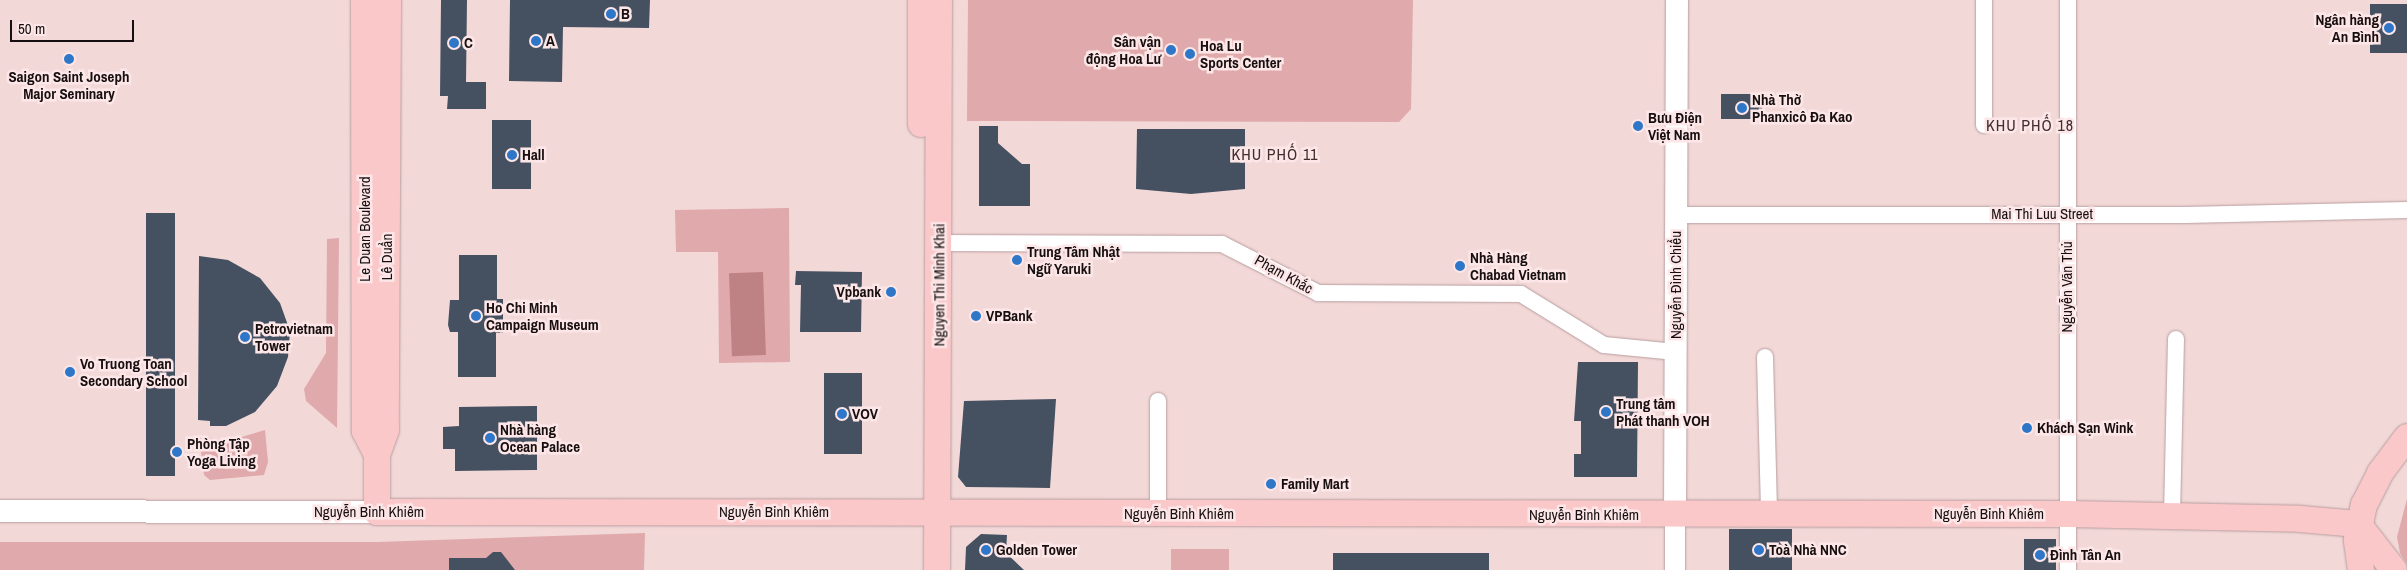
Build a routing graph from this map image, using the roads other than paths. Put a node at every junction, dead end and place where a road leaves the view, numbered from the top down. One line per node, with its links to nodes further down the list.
1 (364, 0): 8 (main road, Le Duan Boulevard)
2 (388, 0): 8 (main road)
3 (920, 0): 10 (main road, Nguyen Thi Minh Khai)
4 (939, 0): 10 (main road, Nguyen Thi Minh Khai)
5 (1677, 0): 13 (main road, Nguyễn Đình Chiểu)
6 (1984, 0): 9 (street)
7 (2068, 0): 12 (street, Nguyễn Văn Thủ)
8 (376, 120): 21 (main road, Le Duan Boulevard)
9 (1984, 124)
10 (930, 139): 14 (main road, Nguyen Thi Minh Khai)
11 (2407, 210): 12 (street, Mai Thi Luu Street)
12 (2066, 213): 13 (street, Mai Thi Luu Street); 24 (street, Nguyễn Văn Thủ)
13 (1676, 215): 16 (main road, Nguyễn Đình Chiểu)
14 (930, 244): 16 (street, Phạm Khắc); 22 (main road, Nguyen Thi Minh Khai)
15 (2176, 339): 25 (street)
16 (1676, 352): 26 (main road, Nguyễn Đình Chiểu)
17 (1765, 358): 27 (street)
18 (1158, 401): 23 (street)
19 (2407, 437): 28 (main road)
20 (0, 511): 21 (main road, Nguyễn Bỉnh Khiêm)
21 (377, 512): 22 (main road, Nguyễn Bỉnh Khiêm)
22 (928, 513): 23 (main road, Nguyễn Bỉnh Khiêm); 29 (main road, Nguyen Thi Minh Khai); 30 (main road, Nguyen Thi Minh Khai)
23 (1158, 514): 26 (main road, Nguyễn Bỉnh Khiêm)
24 (2068, 514): 25 (main road, Nguyễn Bỉnh Khiêm); 27 (main road, Nguyễn Bỉnh Khiêm); 32 (street, Nguyễn Văn Thủ)
25 (2172, 515): 28 (main road, Nguyễn Bỉnh Khiêm)
26 (1675, 516): 27 (main road, Nguyễn Bỉnh Khiêm); 31 (street, Nguyễn Đình Chiểu)
27 (1769, 516)
28 (2358, 524): 33 (main road); 34 (main road)
29 (919, 570)
30 (937, 570)
31 (1675, 570)
32 (2068, 570)
33 (2361, 570)
34 (2394, 570)

